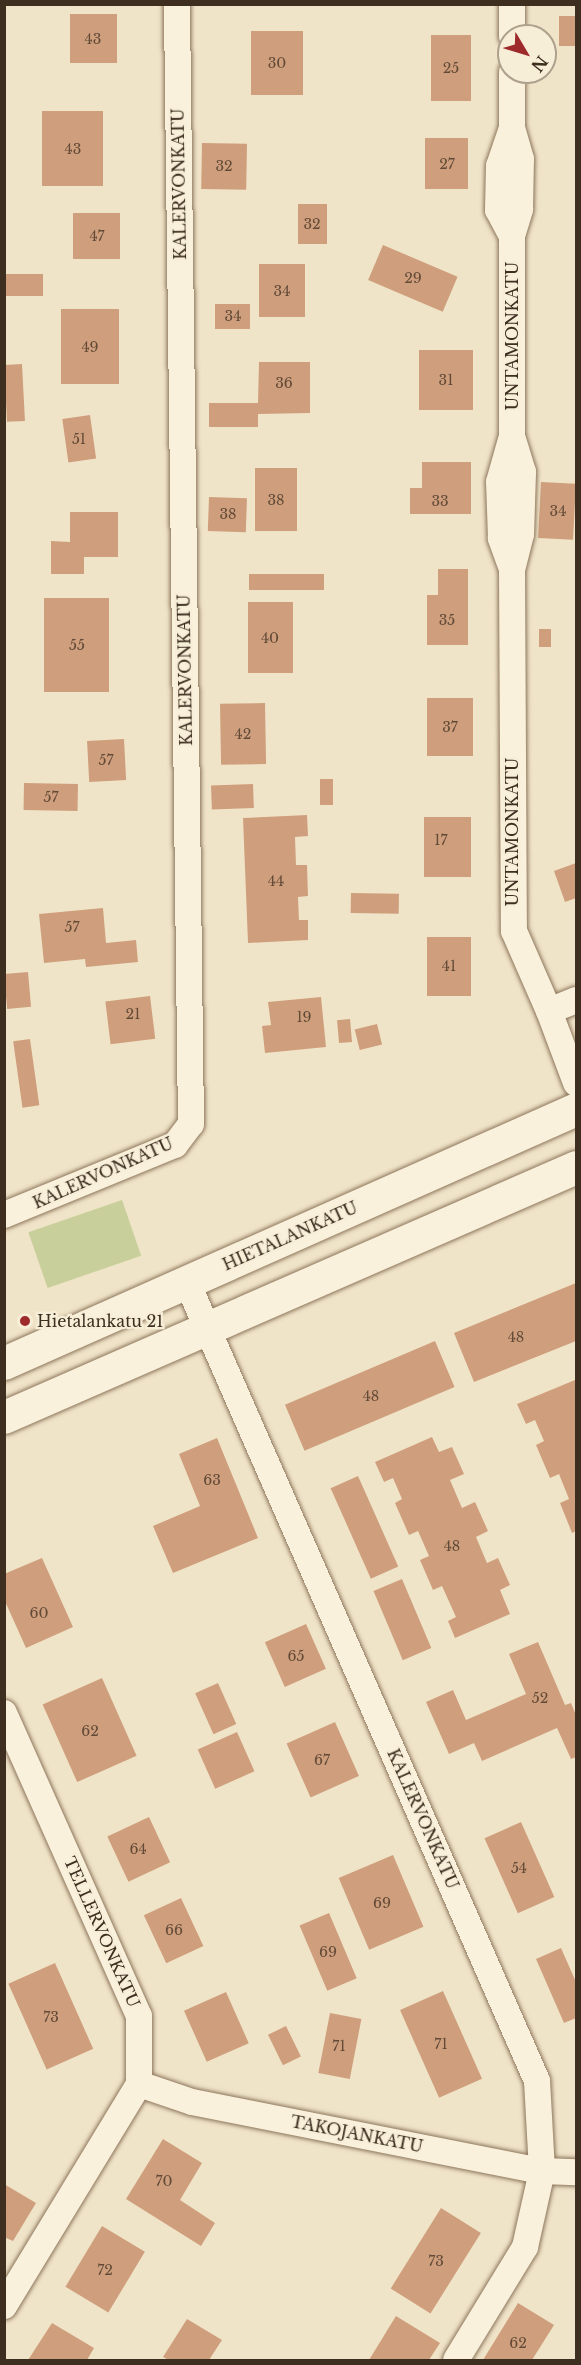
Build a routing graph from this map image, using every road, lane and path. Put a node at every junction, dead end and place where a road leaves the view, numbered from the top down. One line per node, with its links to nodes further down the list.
1 (177, 4): 10 (street, KALERVONKATU)
2 (512, 4): 3 (street)
3 (512, 24)
4 (512, 84): 6 (street, UNTAMONKATU)
5 (576, 1000): 6 (street)
6 (549, 1011): 7 (street, UNTAMONKATU)
7 (576, 1083)
8 (576, 1109): 11 (main road, HIETALANKATU)
9 (576, 1167): 12 (main road)
10 (4, 1215)
11 (187, 1282): 12 (street, KALERVONKATU); 13 (main road, HIETALANKATU)
12 (207, 1328): 14 (main road); 17 (street, KALERVONKATU)
13 (4, 1363)
14 (4, 1417)
15 (4, 1713): 16 (street, TELLERVONKATU)
16 (140, 2084): 17 (street, TAKOJANKATU); 19 (street)
17 (542, 2171): 18 (street, TAKOJANKATU); 20 (street, KALERVONKATU)
18 (576, 2172)
19 (4, 2306)
20 (456, 2361)

